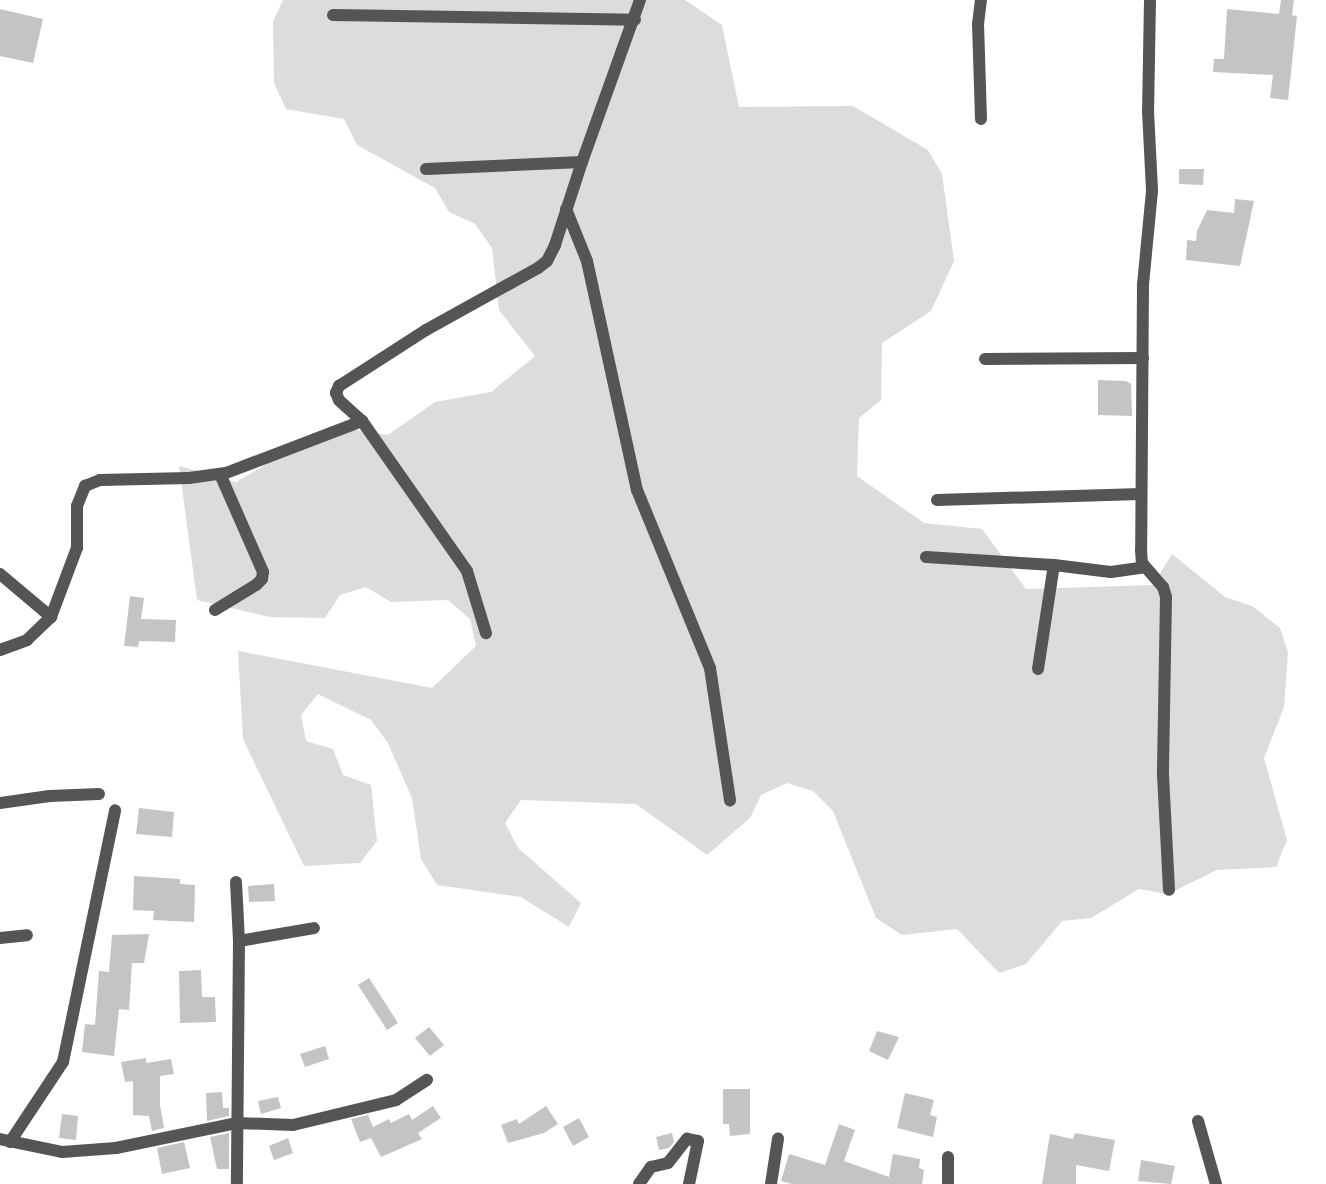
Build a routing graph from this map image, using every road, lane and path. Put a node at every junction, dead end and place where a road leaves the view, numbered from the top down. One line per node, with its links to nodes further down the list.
1 (640, 0): 5 (street)
2 (981, 0): 6 (street)
3 (1150, 0): 10 (street)
4 (333, 15): 5 (street)
5 (635, 20): 7 (street)
6 (981, 119)
7 (582, 162): 8 (street); 9 (street)
8 (426, 169)
9 (566, 209): 12 (street); 26 (street)
10 (1143, 358): 11 (street); 14 (street)
11 (985, 359)
12 (362, 422): 13 (street); 22 (street)
13 (220, 474): 20 (street); 21 (street)
14 (1141, 494): 15 (street); 18 (street)
15 (937, 500)
16 (926, 557): 17 (street)
17 (1054, 565): 18 (street); 24 (street)
18 (1145, 567): 30 (street)
19 (0, 574): 21 (street)
20 (215, 610)
21 (51, 617): 23 (street)
22 (486, 633)
23 (0, 650)
24 (1038, 669)
25 (99, 794): 27 (street)
26 (730, 801)
27 (0, 803)
28 (115, 810): 39 (street)
29 (236, 882): 34 (street)
30 (1169, 890)
31 (314, 928): 34 (street)
32 (27, 935): 33 (street)
33 (0, 938)
34 (239, 941): 37 (street)
35 (427, 1080): 37 (street)
36 (1198, 1121): 46 (street)
37 (237, 1123): 39 (street); 41 (street)
38 (778, 1138): 44 (street)
39 (5, 1141)
40 (948, 1157): 45 (street)
41 (237, 1184)
42 (639, 1184): 43 (street)
43 (689, 1184)
44 (771, 1184)
45 (948, 1184)
46 (1216, 1184)

